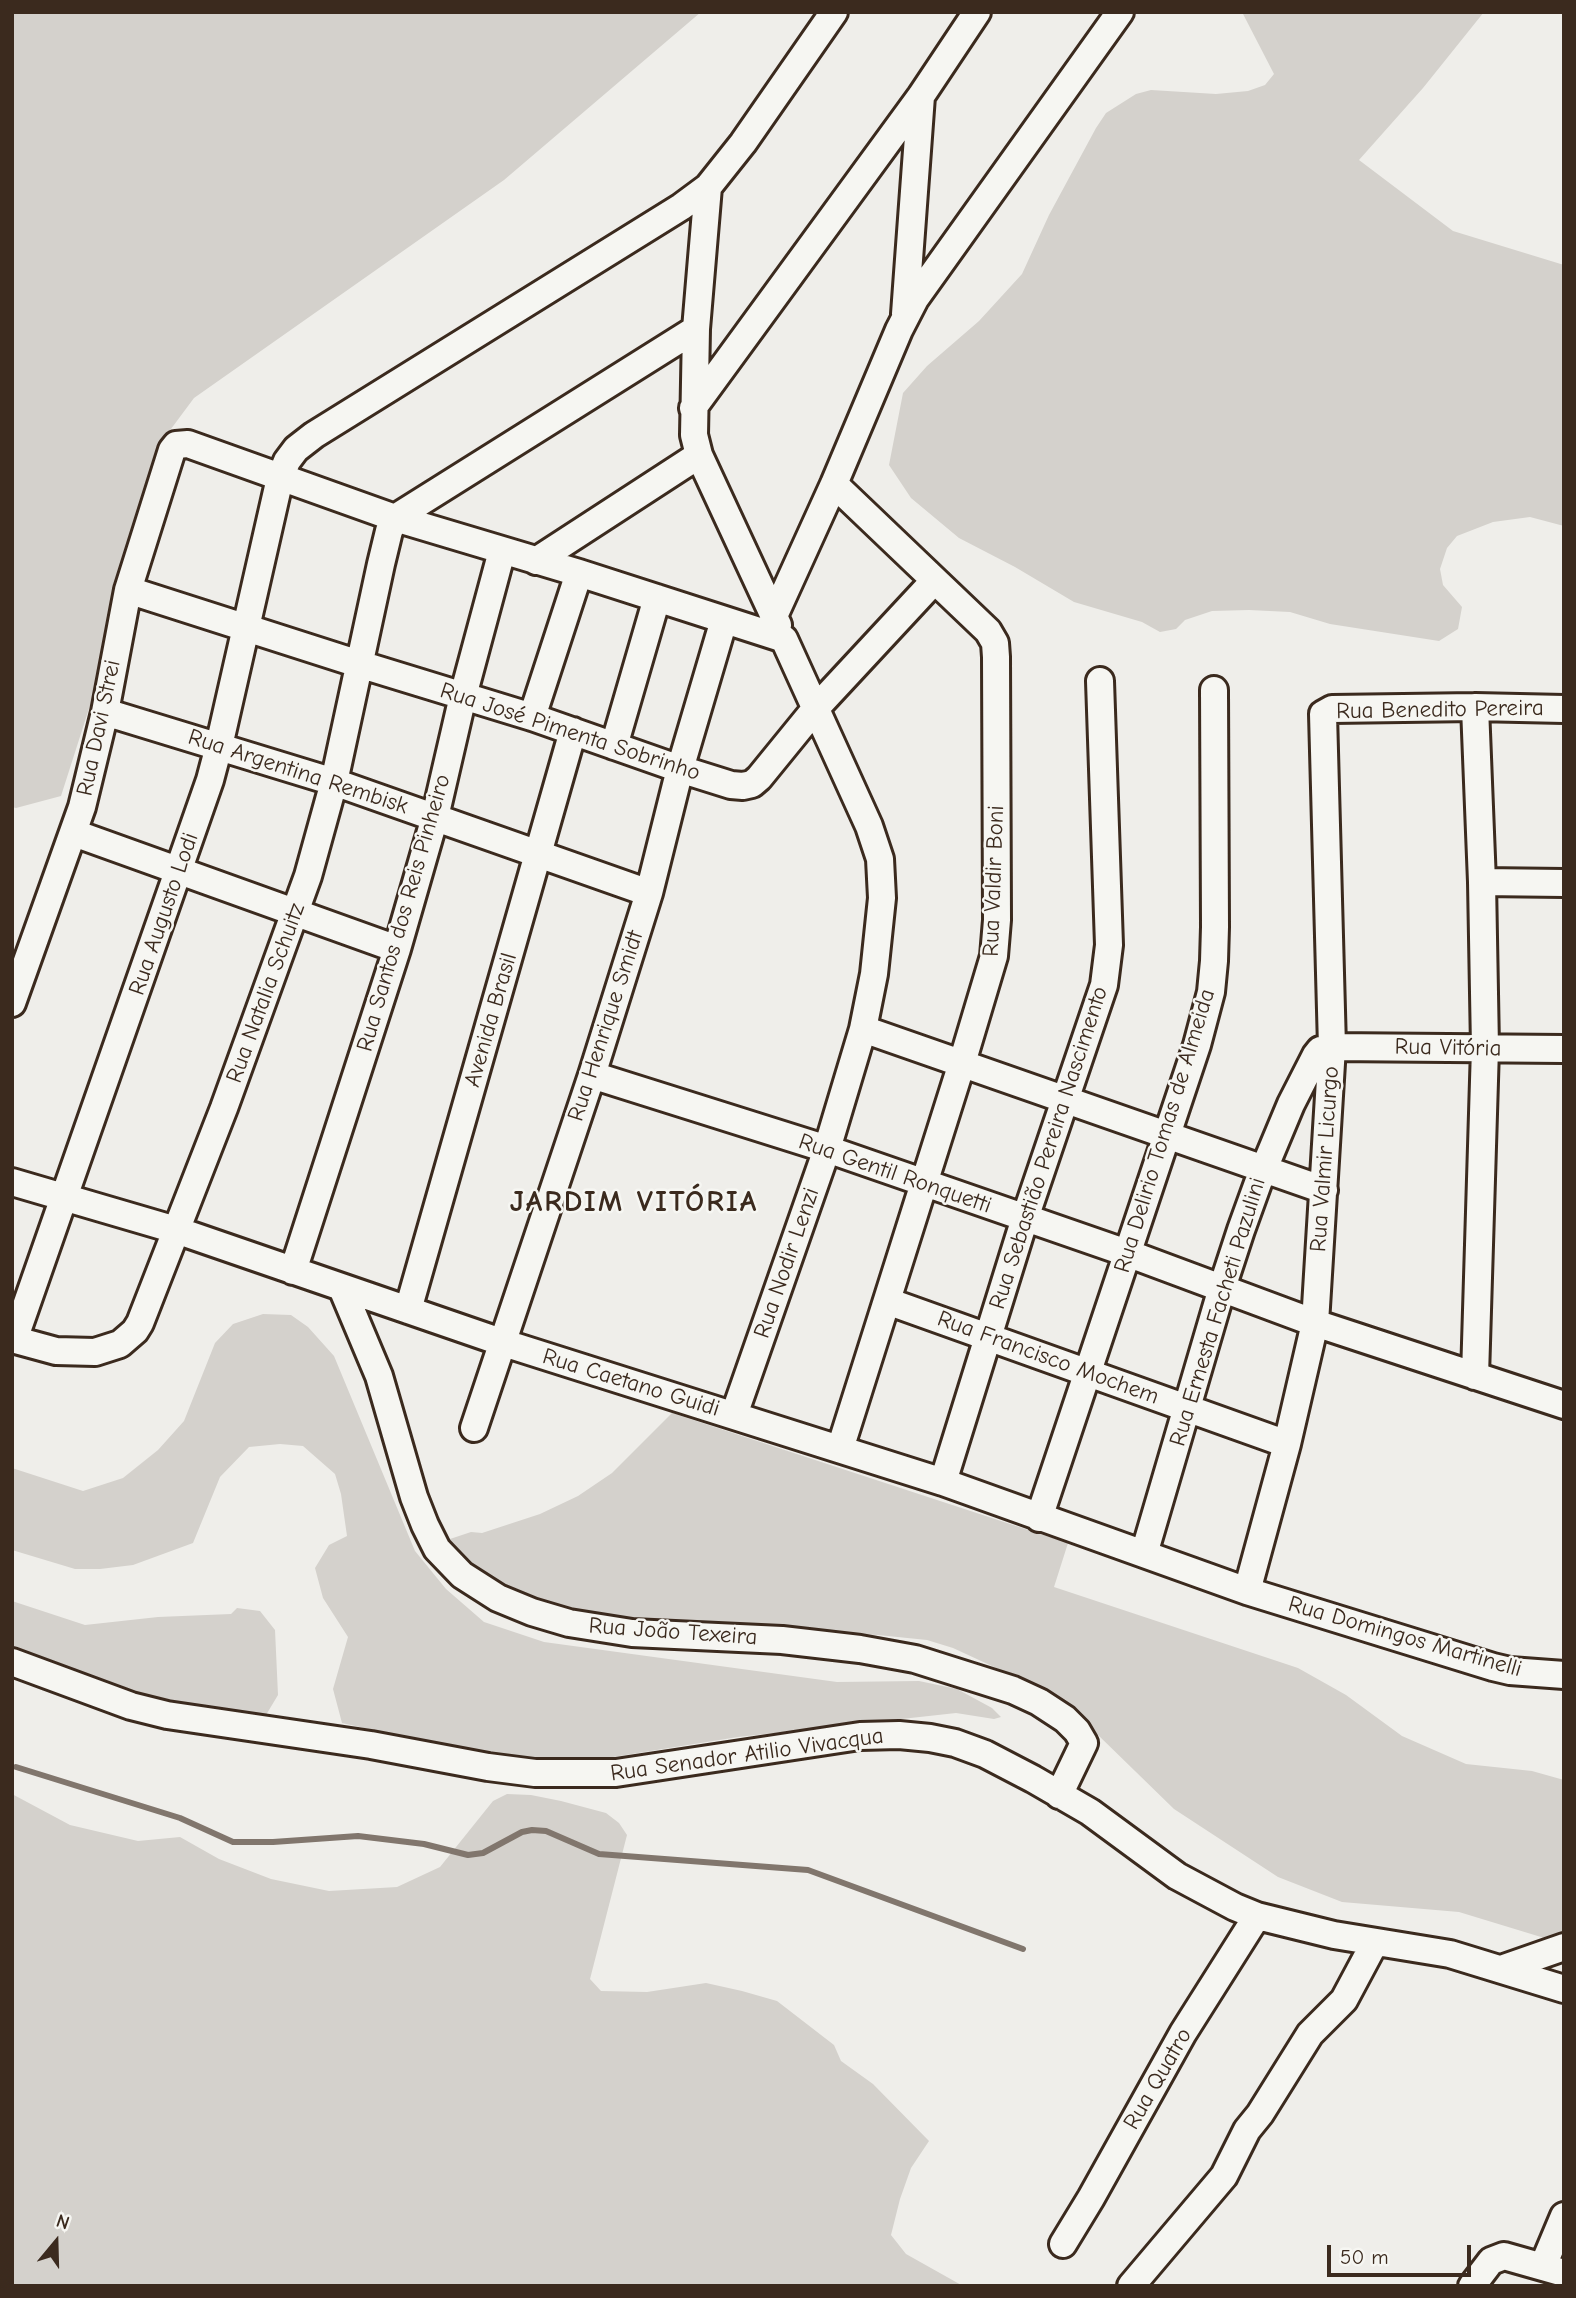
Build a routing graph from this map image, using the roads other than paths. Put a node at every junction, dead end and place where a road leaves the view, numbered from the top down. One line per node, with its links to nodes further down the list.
1 (834, 12): 5 (street, Rua Augusto Lodi)
2 (977, 12): 4 (street)
3 (1120, 12): 6 (street)
4 (921, 96): 6 (street); 8 (street)
5 (708, 187): 7 (street, Rua Nodir Lenzi); 10 (street, Rua Augusto Lodi)
6 (904, 318): 11 (street)
7 (696, 329): 8 (street, Rua Nodir Lenzi); 12 (street)
8 (693, 408): 9 (street, Rua Nodir Lenzi)
9 (699, 455): 14 (street); 21 (street, Rua Nodir Lenzi)
10 (280, 478): 12 (street); 17 (street, Rua Davi Strei); 20 (street, Rua Augusto Lodi)
11 (834, 484): 16 (street, Rua Valdir Boni); 21 (street)
12 (395, 518): 13 (street); 22 (street, Rua Natalia Schuitz)
13 (502, 551): 14 (street); 25 (street, Rua Santos dos Reis Pinheiro)
14 (536, 561): 15 (street)
15 (579, 573): 18 (street); 30 (street)
16 (934, 581): 27 (street, Rua José Pimenta Sobrinho); 51 (street, Rua Valdir Boni)
17 (128, 590): 20 (street, Rua José Pimenta Sobrinho); 29 (street, Rua Davi Strei)
18 (657, 598): 19 (street); 34 (street)
19 (724, 620): 21 (street); 35 (street, Rua Henrique Smidt)
20 (246, 628): 22 (street, Rua José Pimenta Sobrinho); 33 (street, Rua Augusto Lodi)
21 (779, 628): 27 (street, Rua Nodir Lenzi)
22 (359, 664): 25 (street, Rua José Pimenta Sobrinho); 36 (street, Rua Natalia Schuitz)
23 (1100, 681): 53 (street, Rua Sebastião Pereira Nascimento)
24 (1214, 690): 54 (street, Rua Delirio Tomas de Almeida)
25 (463, 696): 30 (street, Rua José Pimenta Sobrinho); 37 (street, Rua Santos dos Reis Pinheiro)
26 (1475, 707): 28 (street, Rua Benedito Pereira); 31 (street, Rua Benedito Pereira); 41 (street)
27 (816, 708): 35 (street, Rua José Pimenta Sobrinho); 47 (street, Rua Nodir Lenzi)
28 (1564, 709)
29 (105, 712): 33 (street, Rua Argentina Rembisk); 38 (street, Rua Davi Strei)
30 (532, 717): 32 (street, Rua José Pimenta Sobrinho)
31 (1322, 719): 48 (street, Rua Valmir Licurgo)
32 (573, 731): 34 (street, Rua José Pimenta Sobrinho); 39 (street, Avenida Brasil)
33 (219, 746): 36 (street, Rua Argentina Rembisk); 40 (street, Rua Augusto Lodi)
34 (614, 746): 35 (street, Rua José Pimenta Sobrinho)
35 (680, 769): 43 (street, Rua Henrique Smidt)
36 (334, 782): 37 (street, Rua Argentina Rembisk); 44 (street, Rua Natalia Schuitz)
37 (435, 817): 39 (street, Rua Argentina Rembisk); 45 (street, Rua Santos dos Reis Pinheiro)
38 (74, 833): 40 (street); 46 (street, Rua Davi Strei)
39 (539, 855): 43 (street, Rua Argentina Rembisk); 68 (street, Avenida Brasil)
40 (180, 870): 44 (street); 60 (street, Rua Augusto Lodi)
41 (1482, 883): 42 (street); 49 (street)
42 (1564, 883)
43 (649, 893): 52 (street, Rua Henrique Smidt)
44 (296, 912): 45 (street); 62 (street, Rua Natalia Schuitz)
45 (397, 949): 64 (street, Rua Santos dos Reis Pinheiro)
46 (12, 1003)
47 (863, 1029): 51 (street); 55 (street, Rua Nodir Lenzi)
48 (1332, 1047): 49 (street, Rua Vitória); 56 (street, Rua Ernesta Facheti Pazulini); 59 (street, Rua Valmir Licurgo)
49 (1485, 1048): 50 (street, Rua Vitória); 74 (street)
50 (1564, 1049)
51 (962, 1063): 53 (street); 58 (street, Rua Valdir Boni)
52 (592, 1075): 55 (street, Rua Gentil Ronquetti); 72 (street, Rua Henrique Smidt)
53 (1065, 1100): 54 (street); 61 (street, Rua Sebastião Pereira Nascimento)
54 (1167, 1135): 56 (street); 63 (street, Rua Delirio Tomas de Almeida)
55 (827, 1149): 58 (street, Rua Gentil Ronquetti); 77 (street, Rua Nodir Lenzi)
56 (1263, 1169): 59 (street); 66 (street, Rua Ernesta Facheti Pazulini)
57 (12, 1182): 60 (street, Rua Caetano Guidi)
58 (924, 1184): 61 (street, Rua Gentil Ronquetti); 67 (street, Rua Valdir Boni)
59 (1324, 1190): 69 (street, Rua Valmir Licurgo)
60 (64, 1198): 62 (street, Rua Caetano Guidi); 71 (street, Rua Augusto Lodi)
61 (1025, 1218): 63 (street, Rua Gentil Ronquetti); 70 (street, Rua Sebastião Pereira Nascimento)
62 (176, 1230): 64 (street, Rua Caetano Guidi); 71 (street, Rua Natalia Schuitz)
63 (1127, 1253): 66 (street, Rua Gentil Ronquetti); 73 (street, Rua Delirio Tomas de Almeida)
64 (293, 1271): 65 (street, Rua Caetano Guidi)
65 (342, 1288): 68 (street, Rua Caetano Guidi); 87 (street, Rua João Texeira)
66 (1222, 1288): 69 (street, Rua Gentil Ronquetti); 76 (street, Rua Ernesta Facheti Pazulini)
67 (887, 1301): 70 (street, Rua Francisco Mochem); 80 (street, Rua Valdir Boni)
68 (408, 1310): 72 (street, Rua Caetano Guidi)
69 (1315, 1322): 74 (street, Rua Gentil Ronquetti); 79 (street, Rua Valmir Licurgo)
70 (987, 1336): 73 (street, Rua Francisco Mochem); 81 (street, Rua Sebastião Pereira Nascimento)
71 (13, 1340)
72 (504, 1343): 77 (street, Rua Caetano Guidi); 78 (street, Rua Henrique Smidt)
73 (1087, 1372): 76 (street, Rua Francisco Mochem); 82 (street, Rua Delirio Tomas de Almeida)
74 (1475, 1376): 75 (street, Rua Gentil Ronquetti)
75 (1564, 1405)
76 (1188, 1408): 79 (street, Rua Francisco Mochem); 83 (street, Rua Ernesta Facheti Pazulini)
77 (734, 1415): 80 (street, Rua Caetano Guidi)
78 (474, 1428)
79 (1287, 1444): 84 (street, Rua Valmir Licurgo)
80 (840, 1449): 81 (street, Rua Caetano Guidi)
81 (943, 1482): 82 (street, Rua Caetano Guidi)
82 (1039, 1518): 83 (street, Rua Caetano Guidi)
83 (1144, 1554): 84 (street, Rua Caetano Guidi)
84 (1247, 1591): 86 (street, Rua Domingos Martinelli)
85 (12, 1662): 87 (street, Rua Senador Atilio Vivacqua)
86 (1564, 1675)
87 (1059, 1795): 88 (street, Rua Senador Atilio Vivacqua)
88 (1257, 1916): 89 (street, Rua Senador Atilio Vivacqua); 94 (street, Rua Quatro)
89 (1375, 1942): 91 (street, Rua Senador Atilio Vivacqua); 96 (street)
90 (1564, 1947): 91 (street)
91 (1501, 1969): 92 (street, Rua Senador Atilio Vivacqua)
92 (1564, 1989)
93 (1564, 2216): 95 (street)
94 (1063, 2244)
95 (1554, 2269): 97 (street)
96 (1131, 2286)
97 (1472, 2286)

